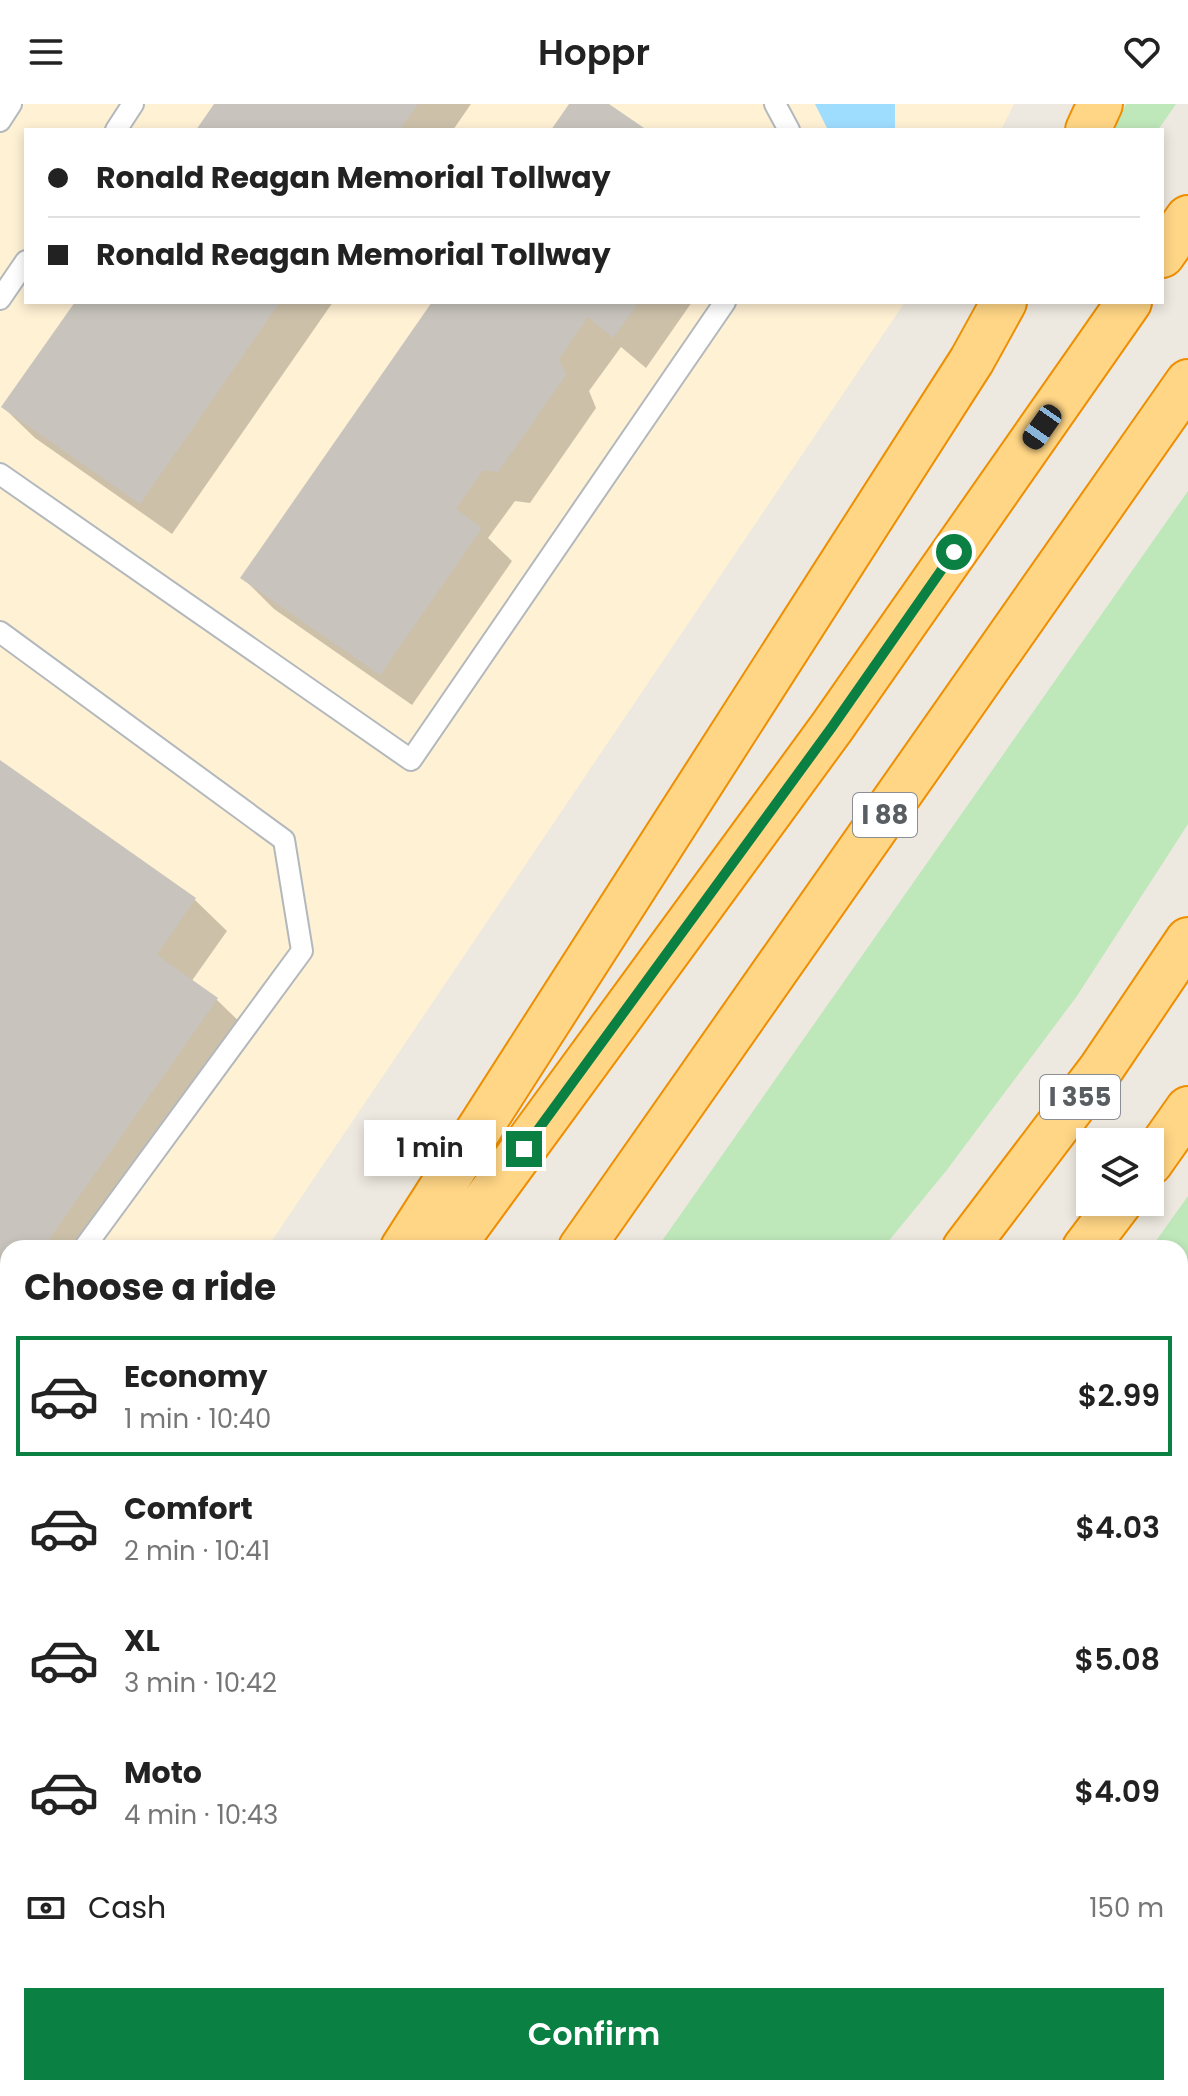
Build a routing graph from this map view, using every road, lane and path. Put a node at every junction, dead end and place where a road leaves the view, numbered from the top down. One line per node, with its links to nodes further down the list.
1 (11, 104): 5 (lane)
2 (133, 104): 6 (lane)
3 (775, 104): 7 (lane)
4 (1100, 104): 8 (highway)
5 (0, 121)
6 (117, 128)
7 (788, 128)
8 (1089, 128)
9 (1188, 218): 10 (highway)
10 (1164, 252)
11 (24, 264): 12 (lane)
12 (0, 299)
13 (724, 304): 17 (lane)
14 (1003, 304): 24 (highway)
15 (1128, 304): 25 (highway)
16 (1188, 382): 26 (highway, I 88)
17 (0, 474)
18 (0, 632): 23 (lane)
19 (1188, 940): 27 (highway, I 355)
20 (1188, 1109): 21 (highway)
21 (1164, 1143)
22 (1109, 1216): 28 (highway)
23 (90, 1240)
24 (408, 1240)
25 (457, 1240)
26 (587, 1240)
27 (971, 1240)
28 (1091, 1240)

